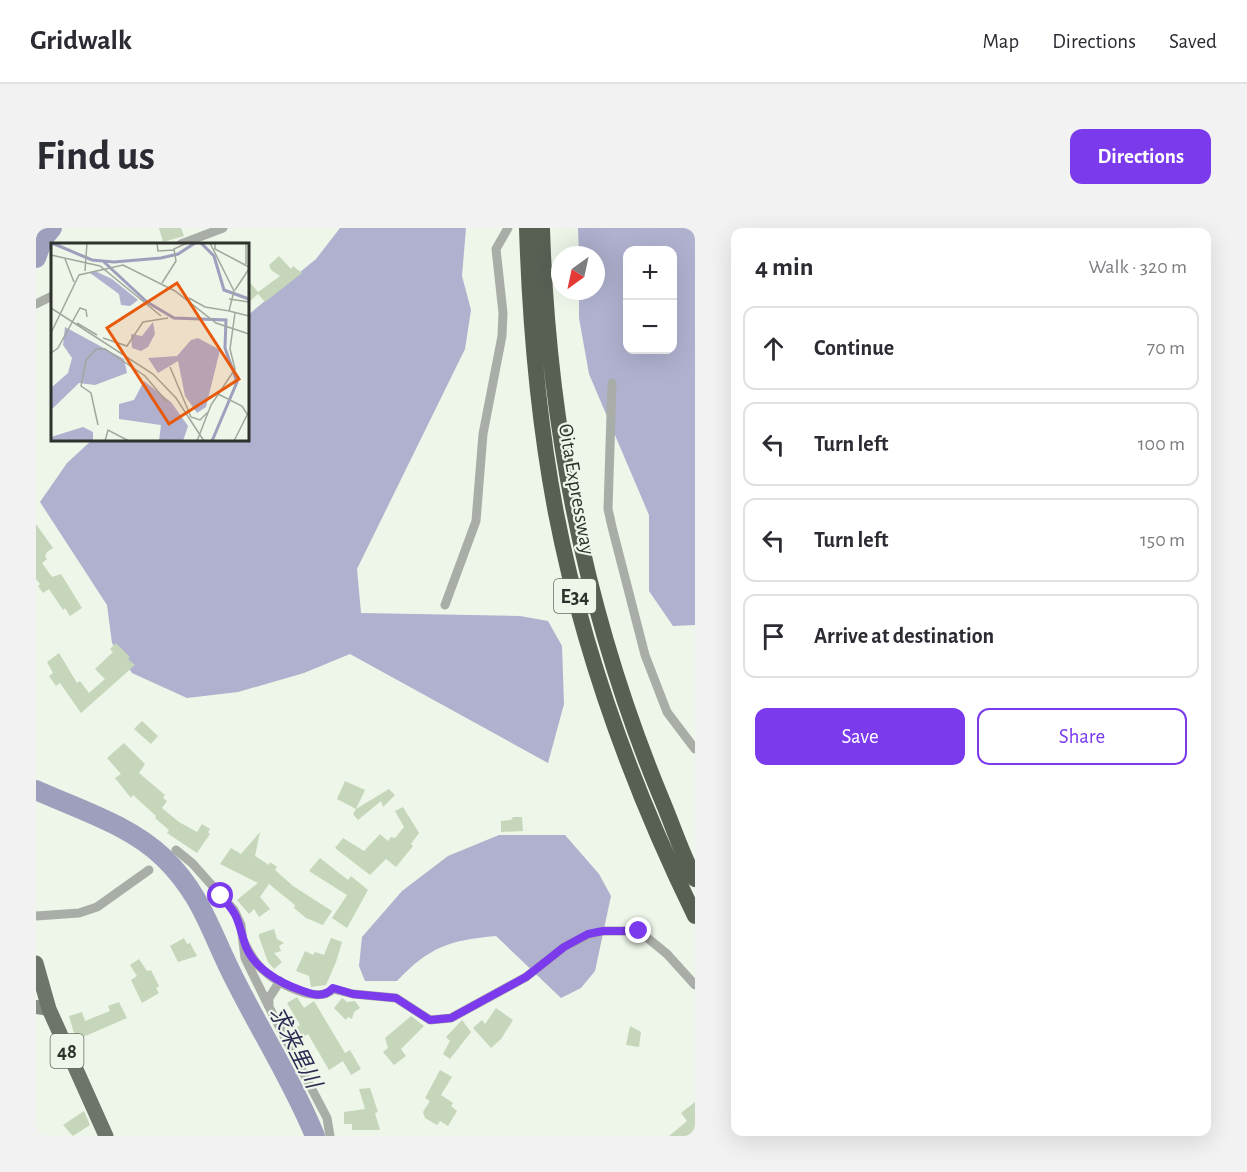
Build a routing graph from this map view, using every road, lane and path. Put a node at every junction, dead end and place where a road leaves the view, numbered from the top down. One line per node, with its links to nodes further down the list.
1 (222, 228): 5 (street)
2 (508, 228): 8 (street)
3 (527, 228): 6 (highway, Oita Expressway / E34)
4 (542, 228): 6 (highway, Oita Expressway / E34)
5 (184, 243)
6 (536, 259): 12 (highway, Oita Expressway / E34); 14 (highway, Oita Expressway / E34)
7 (612, 383): 9 (street)
8 (445, 605)
9 (695, 749)
10 (176, 850): 15 (street)
11 (149, 870): 13 (street)
12 (695, 879)
13 (36, 916)
14 (695, 916)
15 (244, 942): 19 (street); 21 (street)
16 (36, 963): 22 (main road, 48)
17 (695, 970): 18 (street)
18 (684, 973): 19 (street); 20 (street)
19 (280, 981): 21 (street)
20 (695, 985)
21 (269, 1007): 24 (street)
22 (43, 1008): 23 (main road, 48)
23 (106, 1136)
24 (330, 1136)

